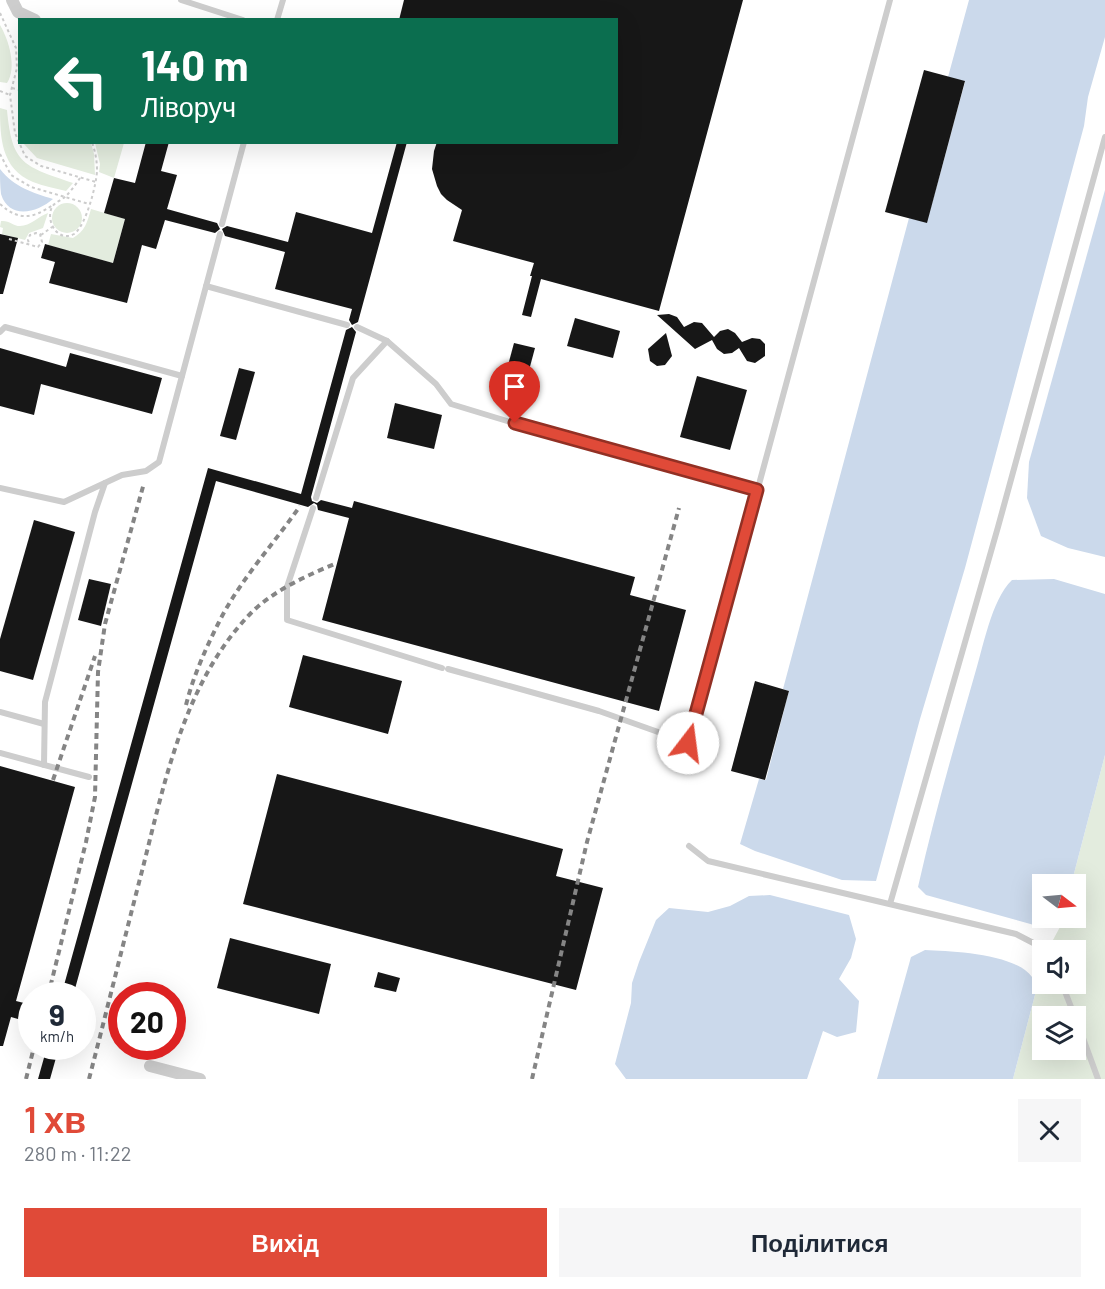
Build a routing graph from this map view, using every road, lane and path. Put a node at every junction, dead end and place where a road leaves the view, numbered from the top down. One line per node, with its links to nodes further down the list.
1 (12, 0): 6 (street)
2 (181, 0): 7 (lane)
3 (282, 0): 8 (lane)
4 (890, 0): 41 (lane)
5 (0, 13): 9 (path)
6 (31, 18)
7 (237, 18)
8 (278, 18)
9 (12, 88): 10 (path); 12 (path)
10 (18, 90)
11 (0, 92): 12 (path)
12 (10, 95): 14 (path)
13 (1105, 137): 50 (lane)
14 (18, 140)
15 (20, 144): 19 (path)
16 (92, 144): 20 (path)
17 (243, 144): 25 (lane)
18 (0, 154): 21 (path)
19 (80, 178): 20 (path); 21 (path)
20 (96, 182): 23 (path)
21 (65, 197): 23 (path); 24 (path)
22 (0, 204): 24 (path)
23 (89, 204): 26 (path)
24 (53, 205): 26 (path)
25 (222, 225)
26 (52, 227): 28 (path)
27 (219, 234): 31 (lane)
28 (41, 236): 30 (path); 30 (path)
29 (9, 239): 30 (path)
30 (29, 244)
31 (206, 286): 32 (lane); 36 (lane)
32 (347, 325)
33 (357, 327): 35 (lane)
34 (0, 332): 36 (lane)
35 (387, 341): 37 (lane); 42 (lane)
36 (182, 376): 39 (lane)
37 (507, 421)
38 (515, 423): 41 (lane)
39 (105, 483): 40 (lane); 45 (lane)
40 (0, 488)
41 (757, 490): 43 (lane)
42 (316, 498)
43 (313, 508)
44 (0, 712): 45 (lane)
45 (44, 724): 47 (lane)
46 (0, 753): 47 (lane)
47 (44, 765): 48 (lane)
48 (89, 777)
49 (689, 846): 50 (lane)
50 (891, 904): 51 (lane)
51 (1032, 942)
52 (1086, 1047): 55 (lane)
53 (150, 1066): 54 (street)
54 (200, 1079)
55 (1098, 1079)

